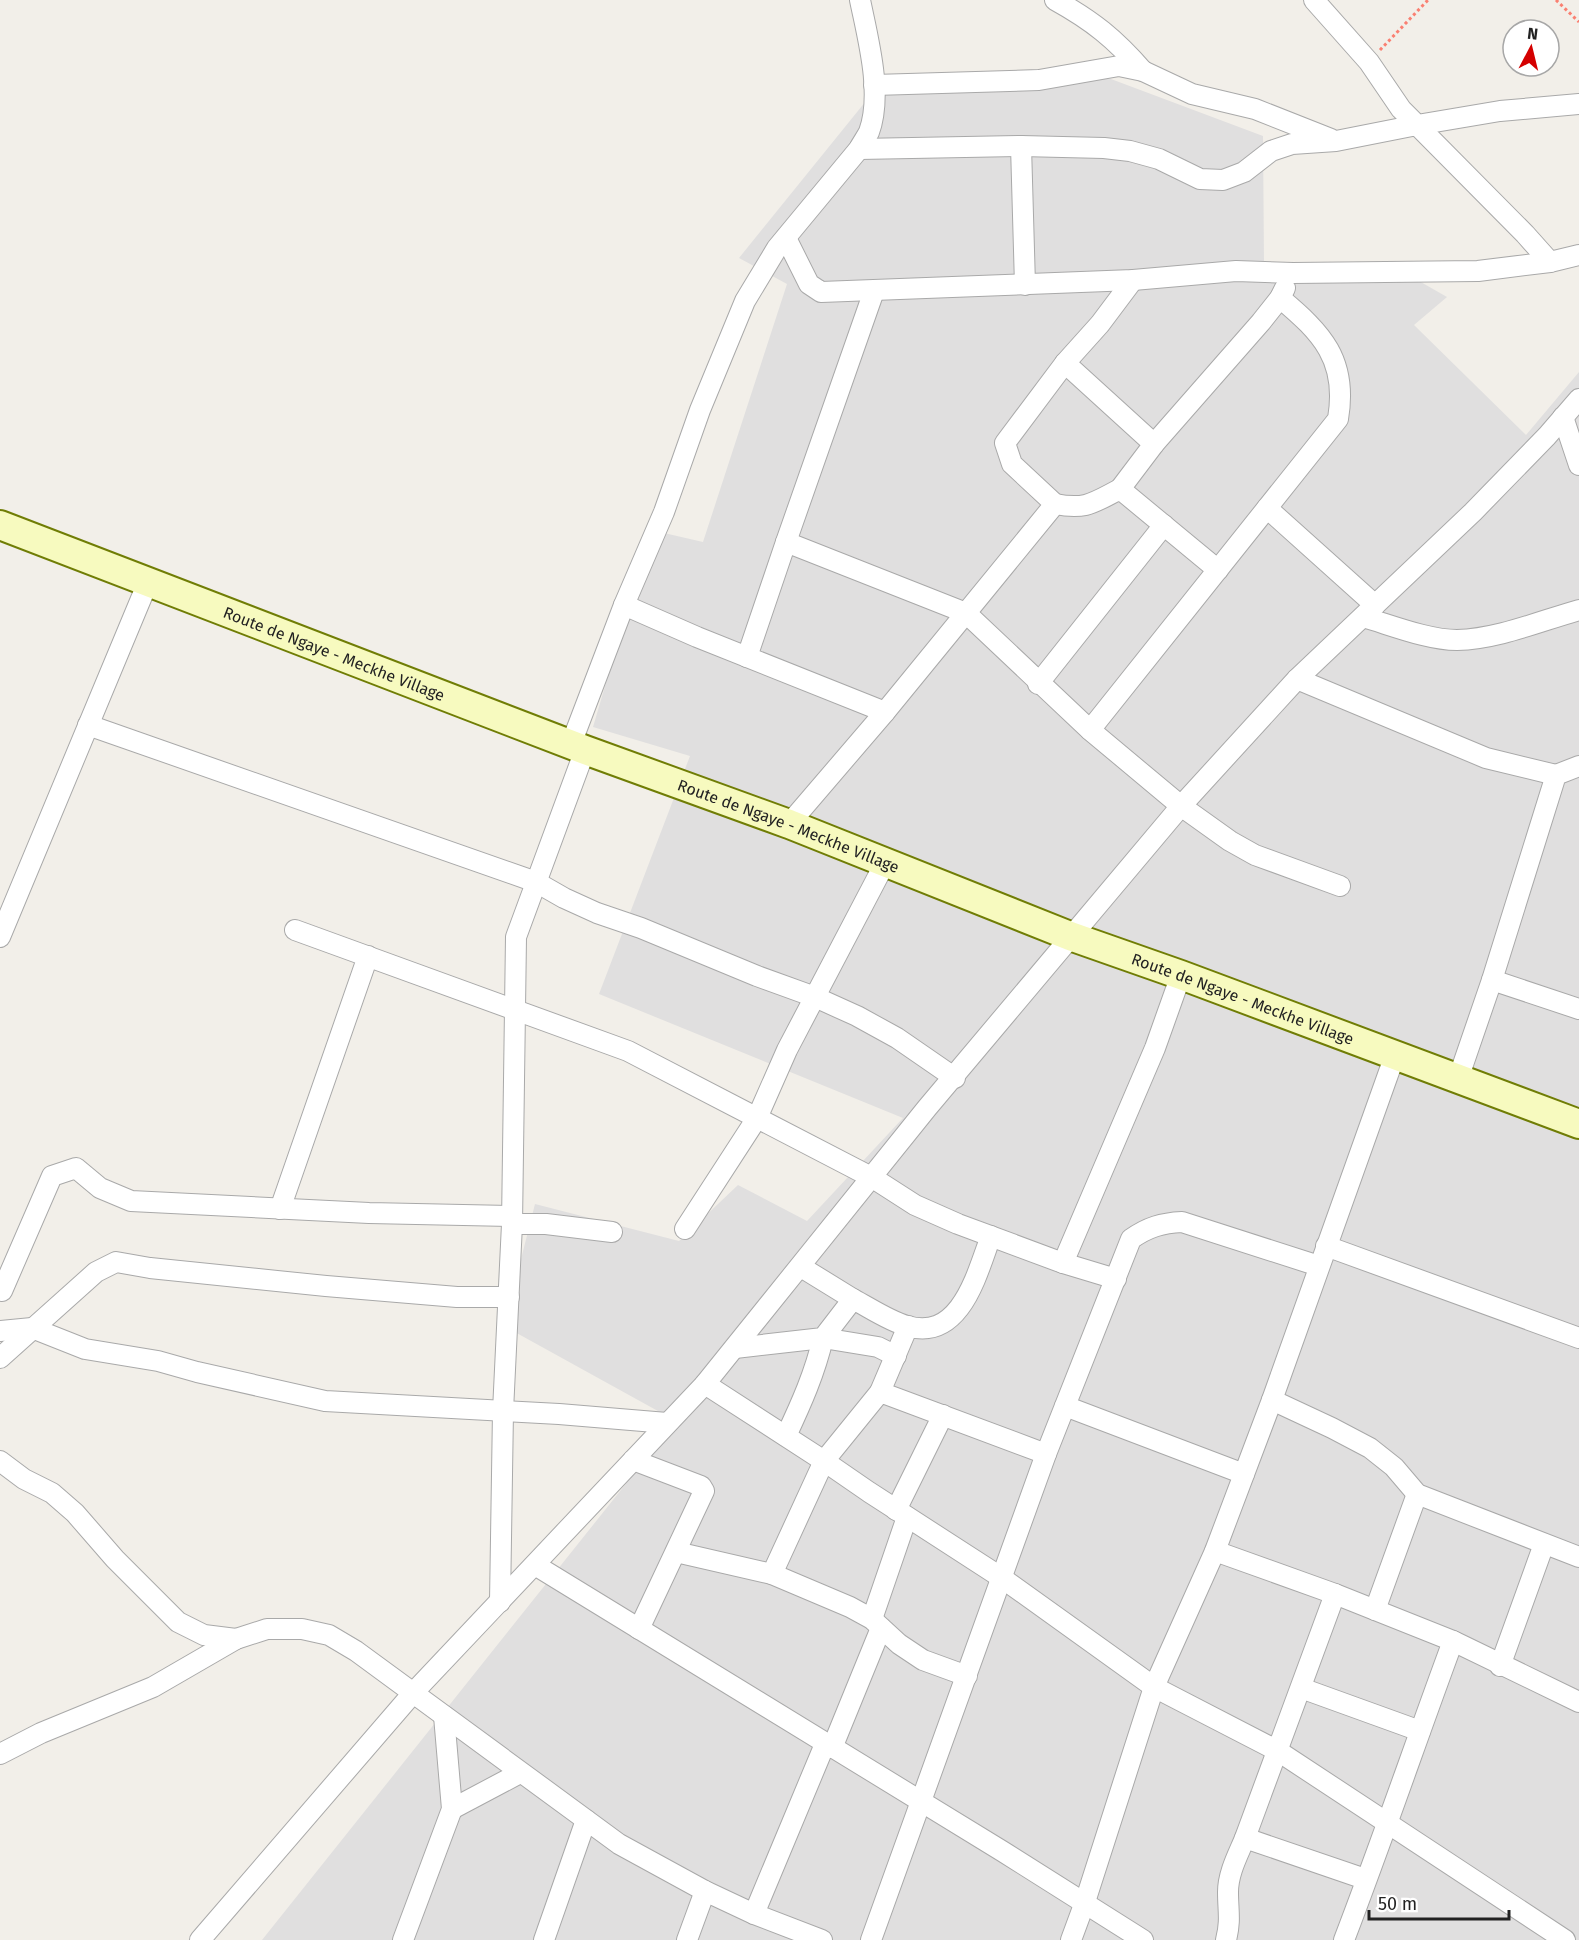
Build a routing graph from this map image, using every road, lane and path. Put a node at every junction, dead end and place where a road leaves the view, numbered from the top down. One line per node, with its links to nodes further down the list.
1 (860, 0): 9 (street)
2 (1055, 0): 8 (street)
3 (1314, 0): 7 (street)
4 (1428, 0): 7 (path)
5 (1556, 0): 6 (path)
6 (1579, 22)
7 (1369, 62): 11 (street)
8 (1143, 71): 9 (street); 12 (street)
9 (874, 85): 14 (street)
10 (1579, 104): 11 (street)
11 (1417, 125): 12 (street); 17 (street)
12 (1336, 141): 13 (street)
13 (1020, 146): 14 (street); 20 (street)
14 (859, 149): 15 (street)
15 (786, 238): 21 (street); 36 (street)
16 (1579, 255): 17 (street)
17 (1550, 262): 18 (street)
18 (1293, 273): 19 (street); 22 (street)
19 (1133, 280): 20 (street); 23 (street)
20 (1025, 285): 21 (street)
21 (874, 291): 33 (street)
22 (1280, 298): 26 (street); 30 (street)
23 (1065, 363): 26 (street); 29 (street)
24 (1579, 399): 25 (street)
25 (1563, 417): 27 (street); 38 (street)
26 (1154, 444): 28 (street)
27 (1579, 465)
28 (1120, 489): 29 (street); 32 (street)
29 (1055, 504): 39 (street)
30 (1267, 508): 34 (street); 38 (street)
31 (0, 525): 35 (main road, Route de Ngaye - Meckhe Village)
32 (1164, 525): 34 (street); 42 (street)
33 (786, 542): 39 (street); 40 (street)
34 (1218, 570): 45 (street)
35 (148, 582): 44 (street); 46 (main road, Route de Ngaye - Meckhe Village)
36 (624, 605): 40 (street); 46 (street)
37 (1579, 610): 38 (street)
38 (1369, 611): 41 (street)
39 (966, 613): 42 (street); 43 (street)
40 (747, 657): 43 (street)
41 (1297, 679): 48 (street); 49 (street)
42 (1038, 684): 45 (street)
43 (885, 712): 50 (street)
44 (88, 725): 52 (street); 56 (street)
45 (1089, 730): 49 (street)
46 (578, 747): 50 (main road, Route de Ngaye - Meckhe Village); 52 (street)
47 (1579, 766): 48 (street)
48 (1556, 775): 59 (street)
49 (1181, 806): 53 (street); 55 (street)
50 (789, 824): 51 (main road, Route de Ngaye - Meckhe Village)
51 (885, 863): 55 (main road, Route de Ngaye - Meckhe Village); 60 (street)
52 (536, 882): 60 (street); 61 (street)
53 (1340, 885)
54 (295, 930): 57 (street)
55 (1070, 936): 58 (main road, Route de Ngaye - Meckhe Village); 64 (street)
56 (0, 937)
57 (368, 956): 61 (street); 69 (street)
58 (1181, 975): 63 (main road, Route de Ngaye - Meckhe Village); 75 (street)
59 (1492, 980): 62 (street); 65 (street)
60 (815, 997): 64 (street); 66 (street)
61 (515, 1009): 66 (street); 70 (street)
62 (1579, 1009)
63 (1395, 1055): 65 (main road, Route de Ngaye - Meckhe Village); 74 (street)
64 (955, 1077): 68 (street)
65 (1458, 1079): 67 (main road, Route de Ngaye - Meckhe Village)
66 (757, 1118): 68 (street); 71 (street)
67 (1579, 1124)
68 (873, 1178): 73 (street); 77 (street)
69 (280, 1209): 70 (street); 79 (street)
70 (512, 1220): 72 (street); 80 (street)
71 (685, 1228)
72 (612, 1232)
73 (991, 1236): 75 (street); 82 (street)
74 (1326, 1246): 76 (street); 86 (street)
75 (1063, 1263): 78 (street)
76 (1319, 1266): 78 (street); 92 (street)
77 (801, 1267): 81 (street); 87 (street)
78 (1116, 1279): 93 (street)
79 (2, 1291)
80 (509, 1297): 83 (street); 94 (street)
81 (853, 1299): 82 (street); 85 (street)
82 (908, 1326): 88 (street)
83 (32, 1328): 84 (street); 89 (street); 94 (street)
84 (0, 1331)
85 (823, 1338): 87 (street); 88 (street); 97 (street)
86 (1579, 1338)
87 (735, 1348): 90 (street)
88 (896, 1356): 91 (street)
89 (0, 1358)
90 (705, 1384): 96 (street); 97 (street)
91 (880, 1392): 95 (street); 101 (street)
92 (1272, 1400): 102 (street); 103 (street)
93 (1065, 1406): 98 (street); 102 (street)
94 (503, 1411): 96 (street); 113 (street)
95 (943, 1415): 98 (street); 104 (street)
96 (667, 1424): 99 (street)
97 (786, 1436): 101 (street)
98 (1046, 1454): 111 (street)
99 (633, 1460): 107 (street); 109 (street)
100 (0, 1461): 117 (street)
101 (824, 1461): 104 (street); 110 (street)
102 (1244, 1474): 106 (street)
103 (1417, 1494): 105 (street); 114 (street)
104 (902, 1514): 111 (street); 115 (street)
105 (1544, 1544): 108 (street); 119 (street)
106 (1215, 1551): 112 (street); 121 (street)
107 (676, 1552): 110 (street); 116 (street)
108 (1579, 1557)
109 (535, 1565): 113 (street); 116 (street)
110 (772, 1574): 115 (street)
111 (1002, 1578): 120 (street); 121 (street)
112 (1335, 1594): 114 (street); 122 (street)
113 (500, 1602): 123 (street)
114 (1375, 1610): 118 (street)
115 (876, 1624): 120 (street); 127 (street)
116 (639, 1629): 127 (street)
117 (236, 1639): 123 (street); 129 (street)
118 (1453, 1641): 119 (street); 126 (street)
119 (1500, 1666): 124 (street)
120 (967, 1676): 131 (street)
121 (1154, 1687): 128 (street); 138 (street)
122 (1301, 1688): 126 (street); 128 (street)
123 (413, 1693): 125 (street); 141 (street)
124 (1579, 1702)
125 (444, 1716): 130 (street); 132 (street)
126 (1420, 1731): 134 (street)
127 (829, 1746): 131 (street); 139 (street)
128 (1278, 1751): 134 (street); 135 (street)
129 (0, 1754)
130 (520, 1773): 132 (street); 133 (street)
131 (921, 1803): 138 (street); 145 (street)
132 (452, 1809): 142 (street)
133 (586, 1820): 137 (street); 143 (street)
134 (1388, 1824): 136 (street); 150 (street)
135 (1245, 1838): 136 (street); 148 (street)
136 (1365, 1879): 149 (street)
137 (705, 1891): 139 (street); 144 (street)
138 (1085, 1902): 146 (street); 147 (street)
139 (754, 1914): 140 (street)
140 (809, 1938)
141 (200, 1940)
142 (403, 1940)
143 (544, 1940)
144 (687, 1940)
145 (871, 1940)
146 (1071, 1940)
147 (1143, 1940)
148 (1226, 1940)
149 (1344, 1940)
150 (1565, 1940)

